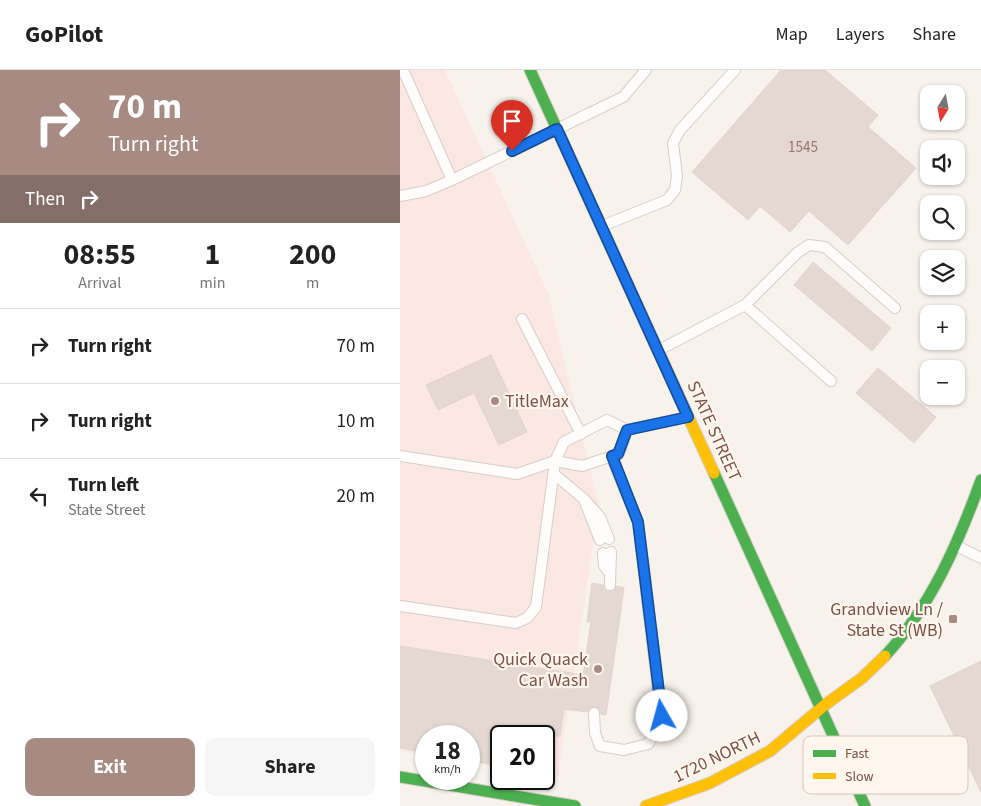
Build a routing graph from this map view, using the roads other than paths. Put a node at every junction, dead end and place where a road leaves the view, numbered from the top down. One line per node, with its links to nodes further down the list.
1 (403, 70): 6 (lane)
2 (530, 70): 5 (main road, STATE STREET)
3 (646, 70): 5 (lane)
4 (736, 70): 8 (lane)
5 (557, 129): 6 (lane); 8 (main road, STATE STREET)
6 (452, 180): 7 (lane)
7 (400, 196)
8 (601, 226): 12 (main road, STATE STREET)
9 (745, 305): 10 (lane); 12 (lane); 13 (lane)
10 (895, 308)
11 (522, 319): 16 (lane)
12 (658, 350): 14 (main road, STATE STREET)
13 (831, 381)
14 (688, 417): 15 (lane); 28 (main road, STATE STREET)
15 (627, 430): 16 (lane); 18 (lane)
16 (581, 434): 19 (lane)
17 (400, 456): 19 (lane)
18 (612, 456): 19 (lane); 29 (lane)
19 (555, 461): 20 (lane)
20 (554, 474): 22 (lane); 27 (lane)
21 (981, 480): 23 (main road, 1720 NORTH)
22 (604, 539)
23 (956, 546): 25 (lane); 28 (main road, 1720 NORTH)
24 (607, 553): 26 (lane)
25 (981, 558)
26 (610, 586)
27 (400, 606)
28 (820, 709): 30 (main road, STATE STREET); 34 (main road, 1720 NORTH)
29 (594, 713)
30 (832, 736)
31 (400, 778): 33 (main road)
32 (859, 794): 35 (main road, STATE STREET)
33 (575, 806)
34 (646, 806)
35 (864, 806)

